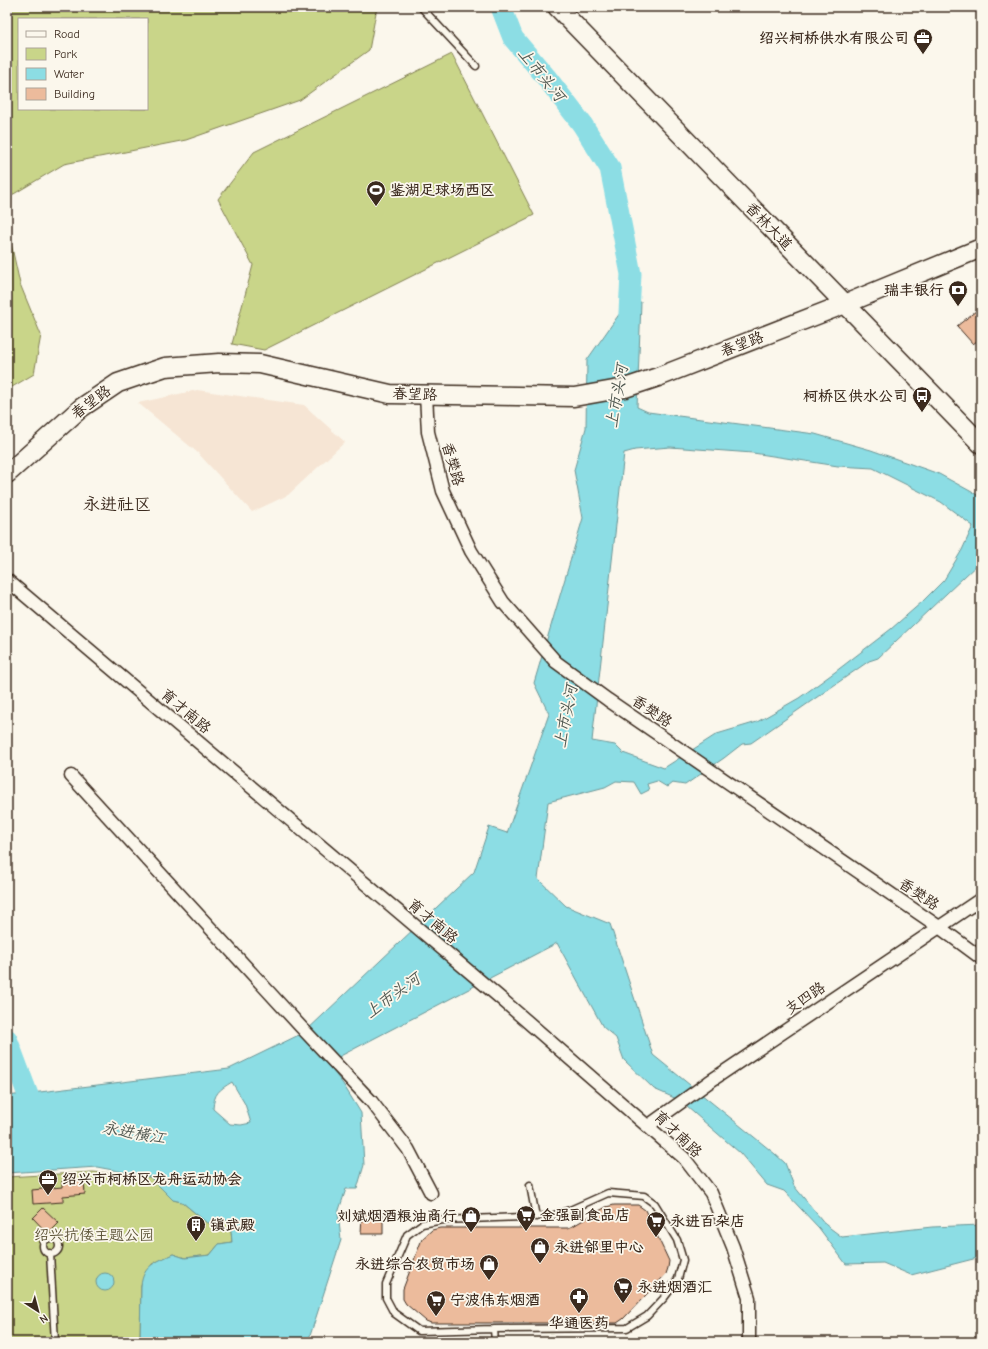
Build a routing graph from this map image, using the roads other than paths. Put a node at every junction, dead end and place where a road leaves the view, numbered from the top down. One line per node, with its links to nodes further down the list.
1 (421, 7): 3 (lane)
2 (557, 7): 5 (street, 香林大道)
3 (476, 66)
4 (981, 248): 5 (street, 春望路)
5 (845, 304): 6 (street, 春望路); 7 (street, 香林大道)
6 (426, 395): 8 (street, 春望路); 12 (street, 香樊路)
7 (981, 444)
8 (7, 474)
9 (7, 580): 14 (street, 育才南路)
10 (71, 776): 16 (street)
11 (981, 899): 12 (street, 支四路)
12 (940, 927): 13 (street, 香樊路); 14 (street, 支四路)
13 (981, 958)
14 (648, 1126): 22 (street, 育才南路)
15 (530, 1185): 17 (lane)
16 (431, 1193)
17 (536, 1217): 19 (lane); 19 (lane)
18 (50, 1253): 20 (lane)
19 (494, 1329): 21 (lane)
20 (55, 1342)
21 (495, 1342)
22 (749, 1342)

